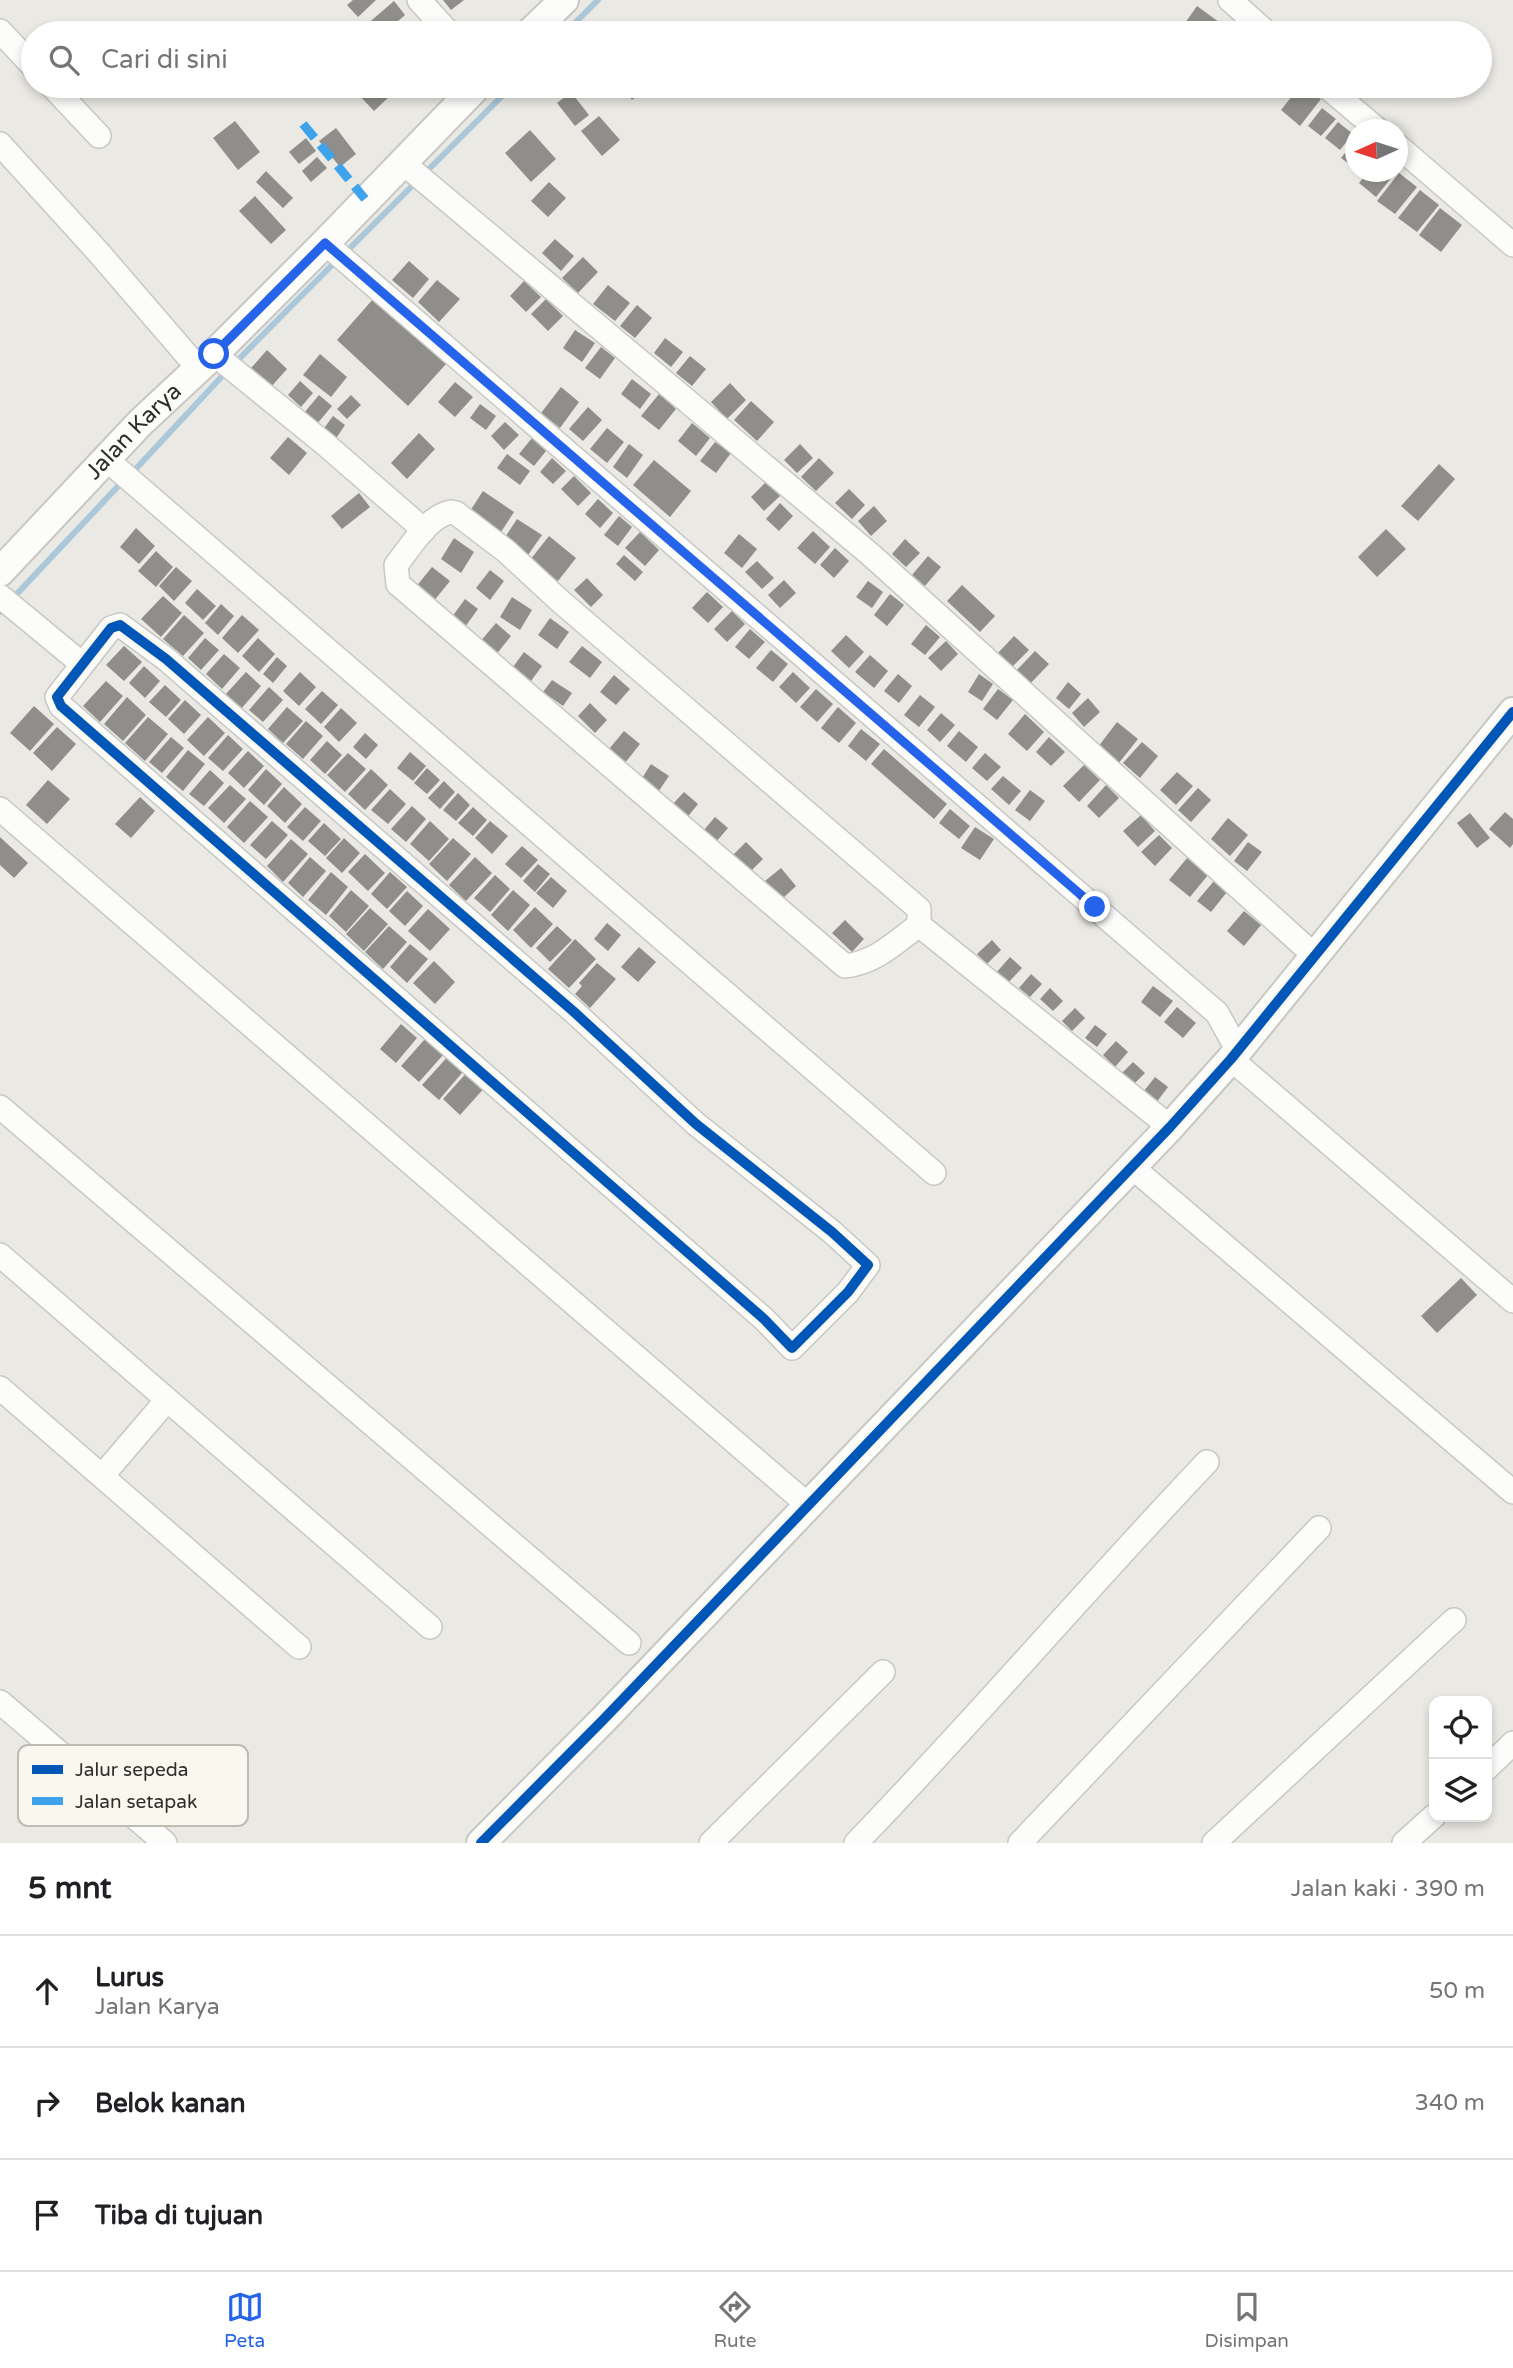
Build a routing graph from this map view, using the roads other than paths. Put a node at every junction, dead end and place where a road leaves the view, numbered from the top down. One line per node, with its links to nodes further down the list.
1 (419, 0): 4 (street)
2 (564, 0): 5 (street)
3 (1230, 0): 6 (street)
4 (438, 21)
5 (542, 21)
6 (1254, 21)
7 (0, 31): 8 (street)
8 (21, 53)
9 (64, 98): 13 (street)
10 (467, 98): 16 (street, Jalan Karya)
11 (1340, 98): 12 (street)
12 (1365, 119)
13 (99, 135)
14 (0, 144): 19 (street)
15 (1408, 155): 17 (street)
16 (408, 166): 18 (street, Jalan Karya); 28 (street)
17 (1513, 245)
18 (334, 252): 19 (street, Jalan Karya); 29 (street)
19 (218, 364): 20 (street, Jalan Karya); 21 (street)
20 (106, 459): 22 (street, Jalan Karya); 33 (street)
21 (424, 530): 27 (street); 27 (street)
22 (0, 572)
23 (0, 596): 24 (street)
24 (82, 664): 24 (street)
25 (1513, 712): 28 (street)
26 (0, 809): 41 (street)
27 (919, 925): 31 (street)
28 (1315, 956): 29 (street)
29 (1235, 1055): 31 (street); 35 (street)
30 (0, 1107): 45 (street)
31 (1170, 1127): 32 (street)
32 (1132, 1167): 40 (street); 41 (street)
33 (934, 1172)
34 (0, 1255): 37 (street)
35 (1513, 1301)
36 (0, 1388): 39 (street)
37 (167, 1400): 39 (street); 44 (street)
38 (1207, 1462): 58 (street)
39 (102, 1476): 46 (street)
40 (1513, 1492)
41 (808, 1505): 56 (street)
42 (1319, 1528): 59 (street)
43 (1454, 1620): 60 (street)
44 (430, 1627)
45 (629, 1643)
46 (299, 1647)
47 (883, 1672): 57 (street)
48 (0, 1702): 50 (street)
49 (1513, 1744): 51 (street)
50 (50, 1745)
51 (1492, 1763)
52 (1429, 1821): 54 (street)
53 (145, 1826): 55 (street)
54 (1410, 1838)
55 (165, 1843)
56 (481, 1843)
57 (711, 1843)
58 (856, 1843)
59 (1020, 1843)
60 (1214, 1843)

